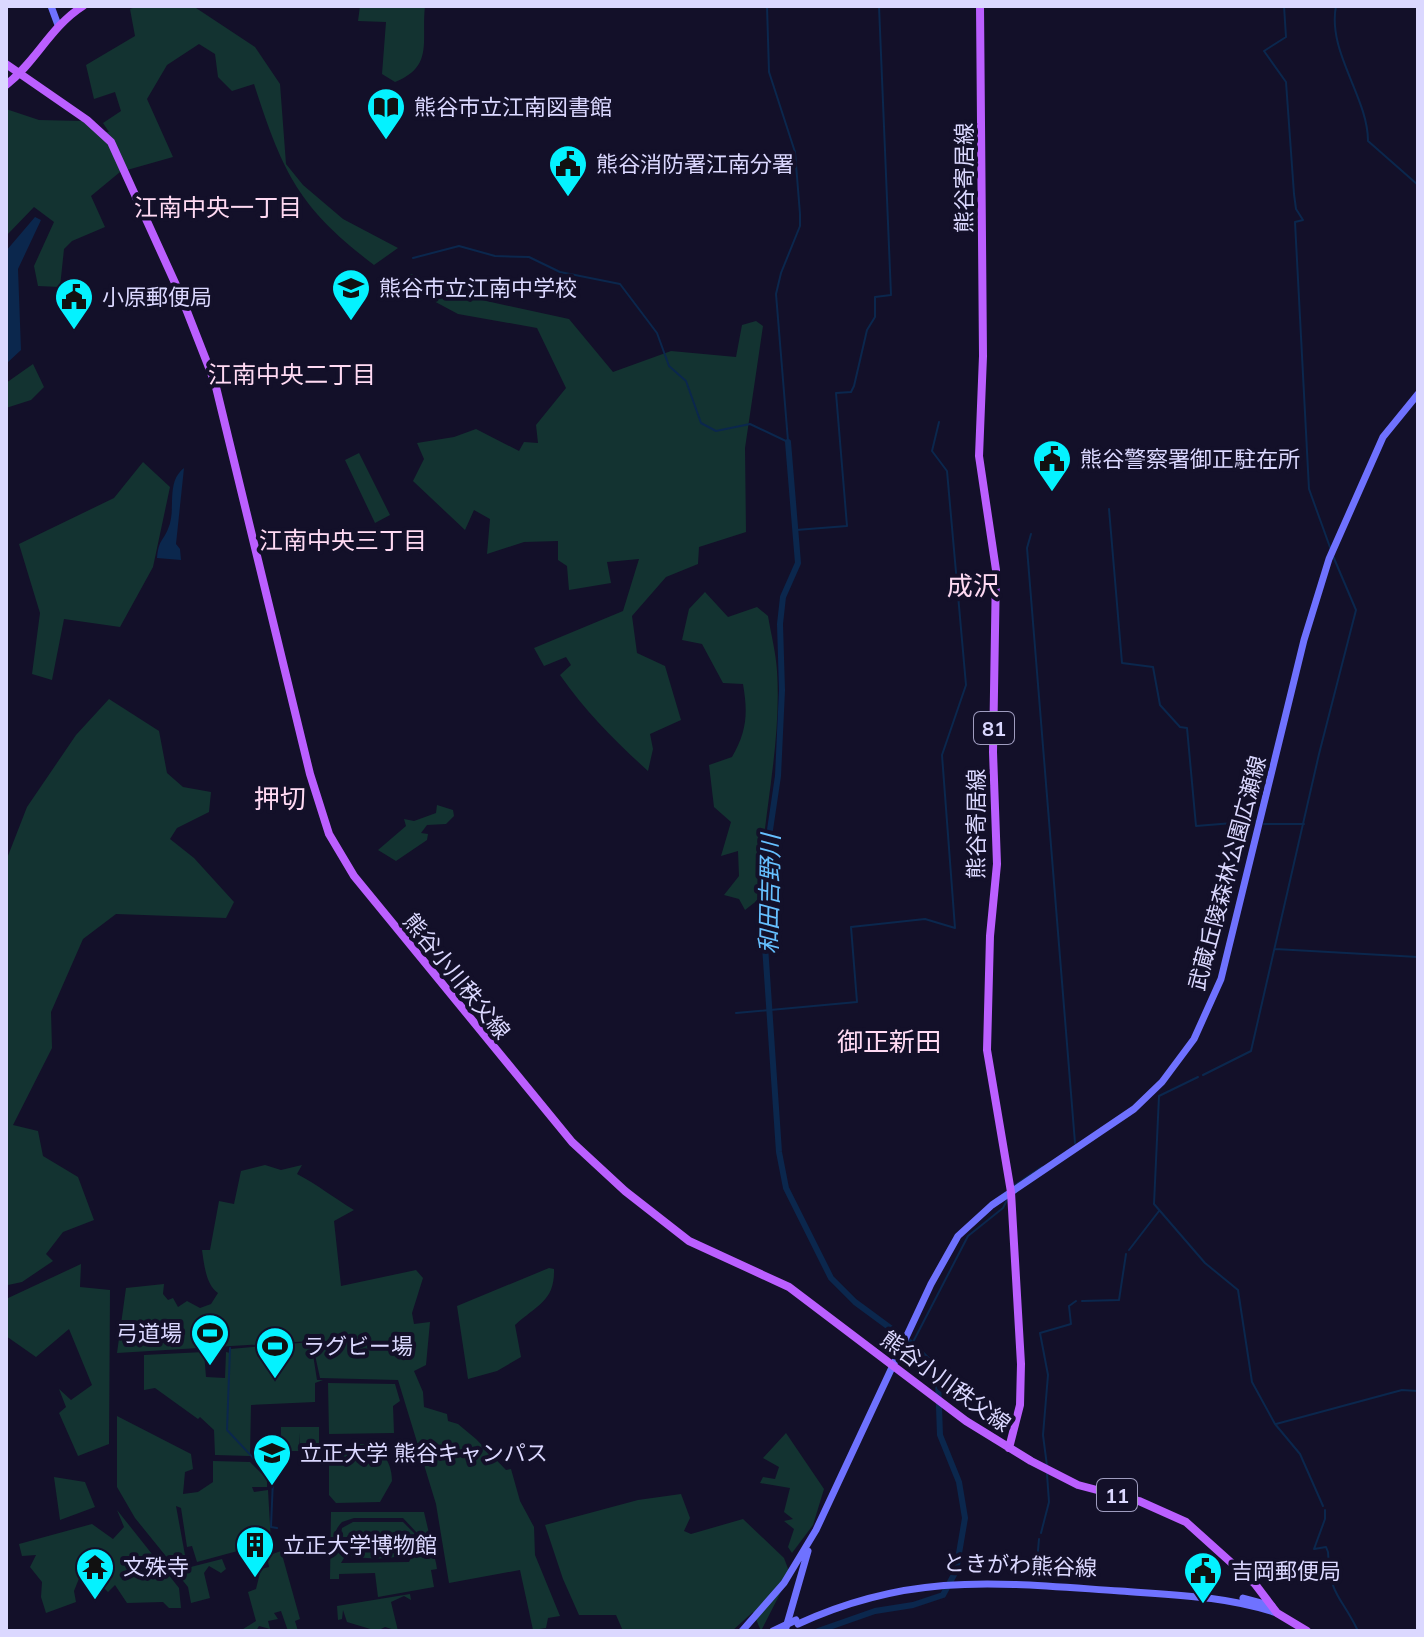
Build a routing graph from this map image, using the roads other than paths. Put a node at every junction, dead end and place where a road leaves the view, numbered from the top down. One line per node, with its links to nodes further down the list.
1 (51, 6): 4 (main road)
2 (83, 6): 4 (main road)
3 (980, 6): 9 (main road, 熊谷寄居線 / 81)
4 (58, 25): 6 (main road)
5 (6, 64): 6 (main road, 熊谷小川秩父線 / 11)
6 (20, 73): 7 (main road); 10 (main road, 熊谷小川秩父線 / 11)
7 (6, 85)
8 (1418, 394): 9 (main road, 武蔵丘陵森林公園広瀬線)
9 (1012, 1191): 10 (main road, 武蔵丘陵森林公園広瀬線); 11 (main road, 熊谷寄居線 / 81)
10 (893, 1366): 11 (main road, 熊谷小川秩父線 / 11); 12 (main road, 武蔵丘陵森林公園広瀬線)
11 (1009, 1448): 13 (main road, 熊谷小川秩父線 / 11)
12 (816, 1530): 15 (main road, 武蔵丘陵森林公園広瀬線); 17 (main road, 武蔵丘陵森林公園広瀬線)
13 (1274, 1610): 14 (main road, ときがわ熊谷線); 18 (main road, 熊谷小川秩父線 / 11); 19 (main road, 熊谷小川秩父線 / 11)
14 (797, 1622): 16 (main road, ときがわ熊谷線, bridge); 17 (main road, ときがわ熊谷線, bridge)
15 (742, 1631)
16 (773, 1631)
17 (784, 1631)
18 (1307, 1631)
19 (1315, 1631)

